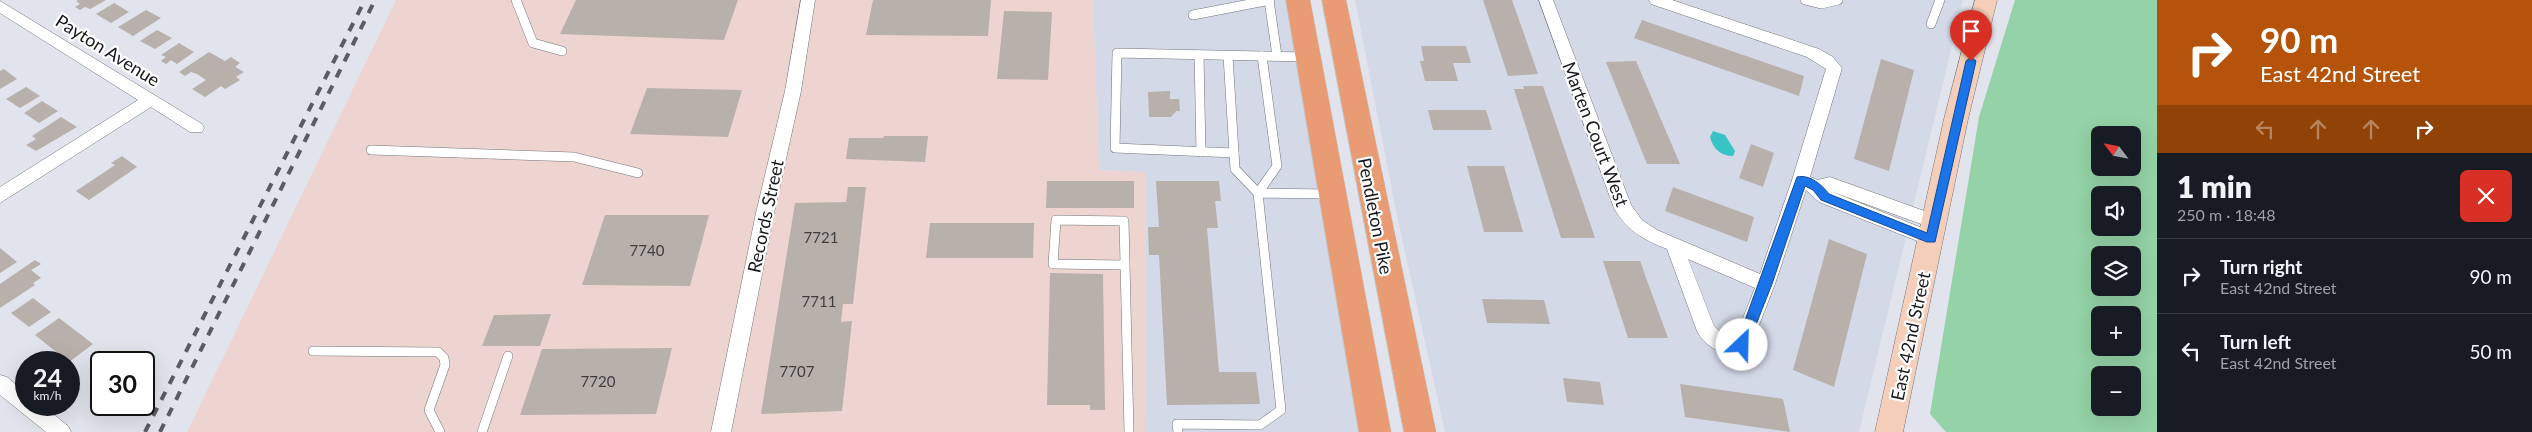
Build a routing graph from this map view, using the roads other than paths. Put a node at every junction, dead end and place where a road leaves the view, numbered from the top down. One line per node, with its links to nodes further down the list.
1 (516, 0): 15 (lane)
2 (808, 0): 43 (street, Records Street)
3 (1270, 0): 13 (lane); 19 (lane)
4 (1298, 0): 20 (main road)
5 (1334, 0): 47 (main road, Pendleton Pike)
6 (1546, 0): 32 (street, Marten Court West)
7 (1656, 0): 27 (street)
8 (1805, 0): 9 (lane)
9 (1838, 0)
10 (1940, 0): 14 (lane)
11 (1986, 0): 31 (street, East 42nd Street)
12 (0, 6): 21 (street, Payton Avenue)
13 (1193, 15)
14 (1931, 24)
15 (562, 51)
16 (1199, 55): 17 (lane); 24 (lane); 24 (lane)
17 (1228, 56): 18 (lane); 25 (lane)
18 (1262, 56): 19 (lane); 28 (lane)
19 (1277, 56): 20 (lane)
20 (1308, 57): 29 (main road)
21 (150, 100): 22 (street, Payton Avenue); 30 (street)
22 (196, 128)
23 (371, 150): 26 (lane)
24 (1201, 152): 25 (lane)
25 (1234, 153): 28 (lane)
26 (638, 173)
27 (1809, 184): 31 (street); 34 (street)
28 (1258, 193): 29 (lane); 45 (lane)
29 (1333, 194): 46 (main road)
30 (0, 196)
31 (1933, 231): 48 (street, East 42nd Street)
32 (1674, 245): 34 (street, Marten Court West); 34 (street)
33 (1125, 265): 33 (lane); 44 (lane)
34 (1766, 284)
35 (313, 351): 41 (lane)
36 (508, 356): 42 (lane)
37 (0, 383): 38 (street)
38 (15, 395)
39 (41, 416): 40 (street)
40 (61, 432)
41 (440, 432)
42 (482, 432)
43 (721, 432)
44 (1129, 432)
45 (1178, 432)
46 (1375, 432)
47 (1420, 432)
48 (1889, 432)

